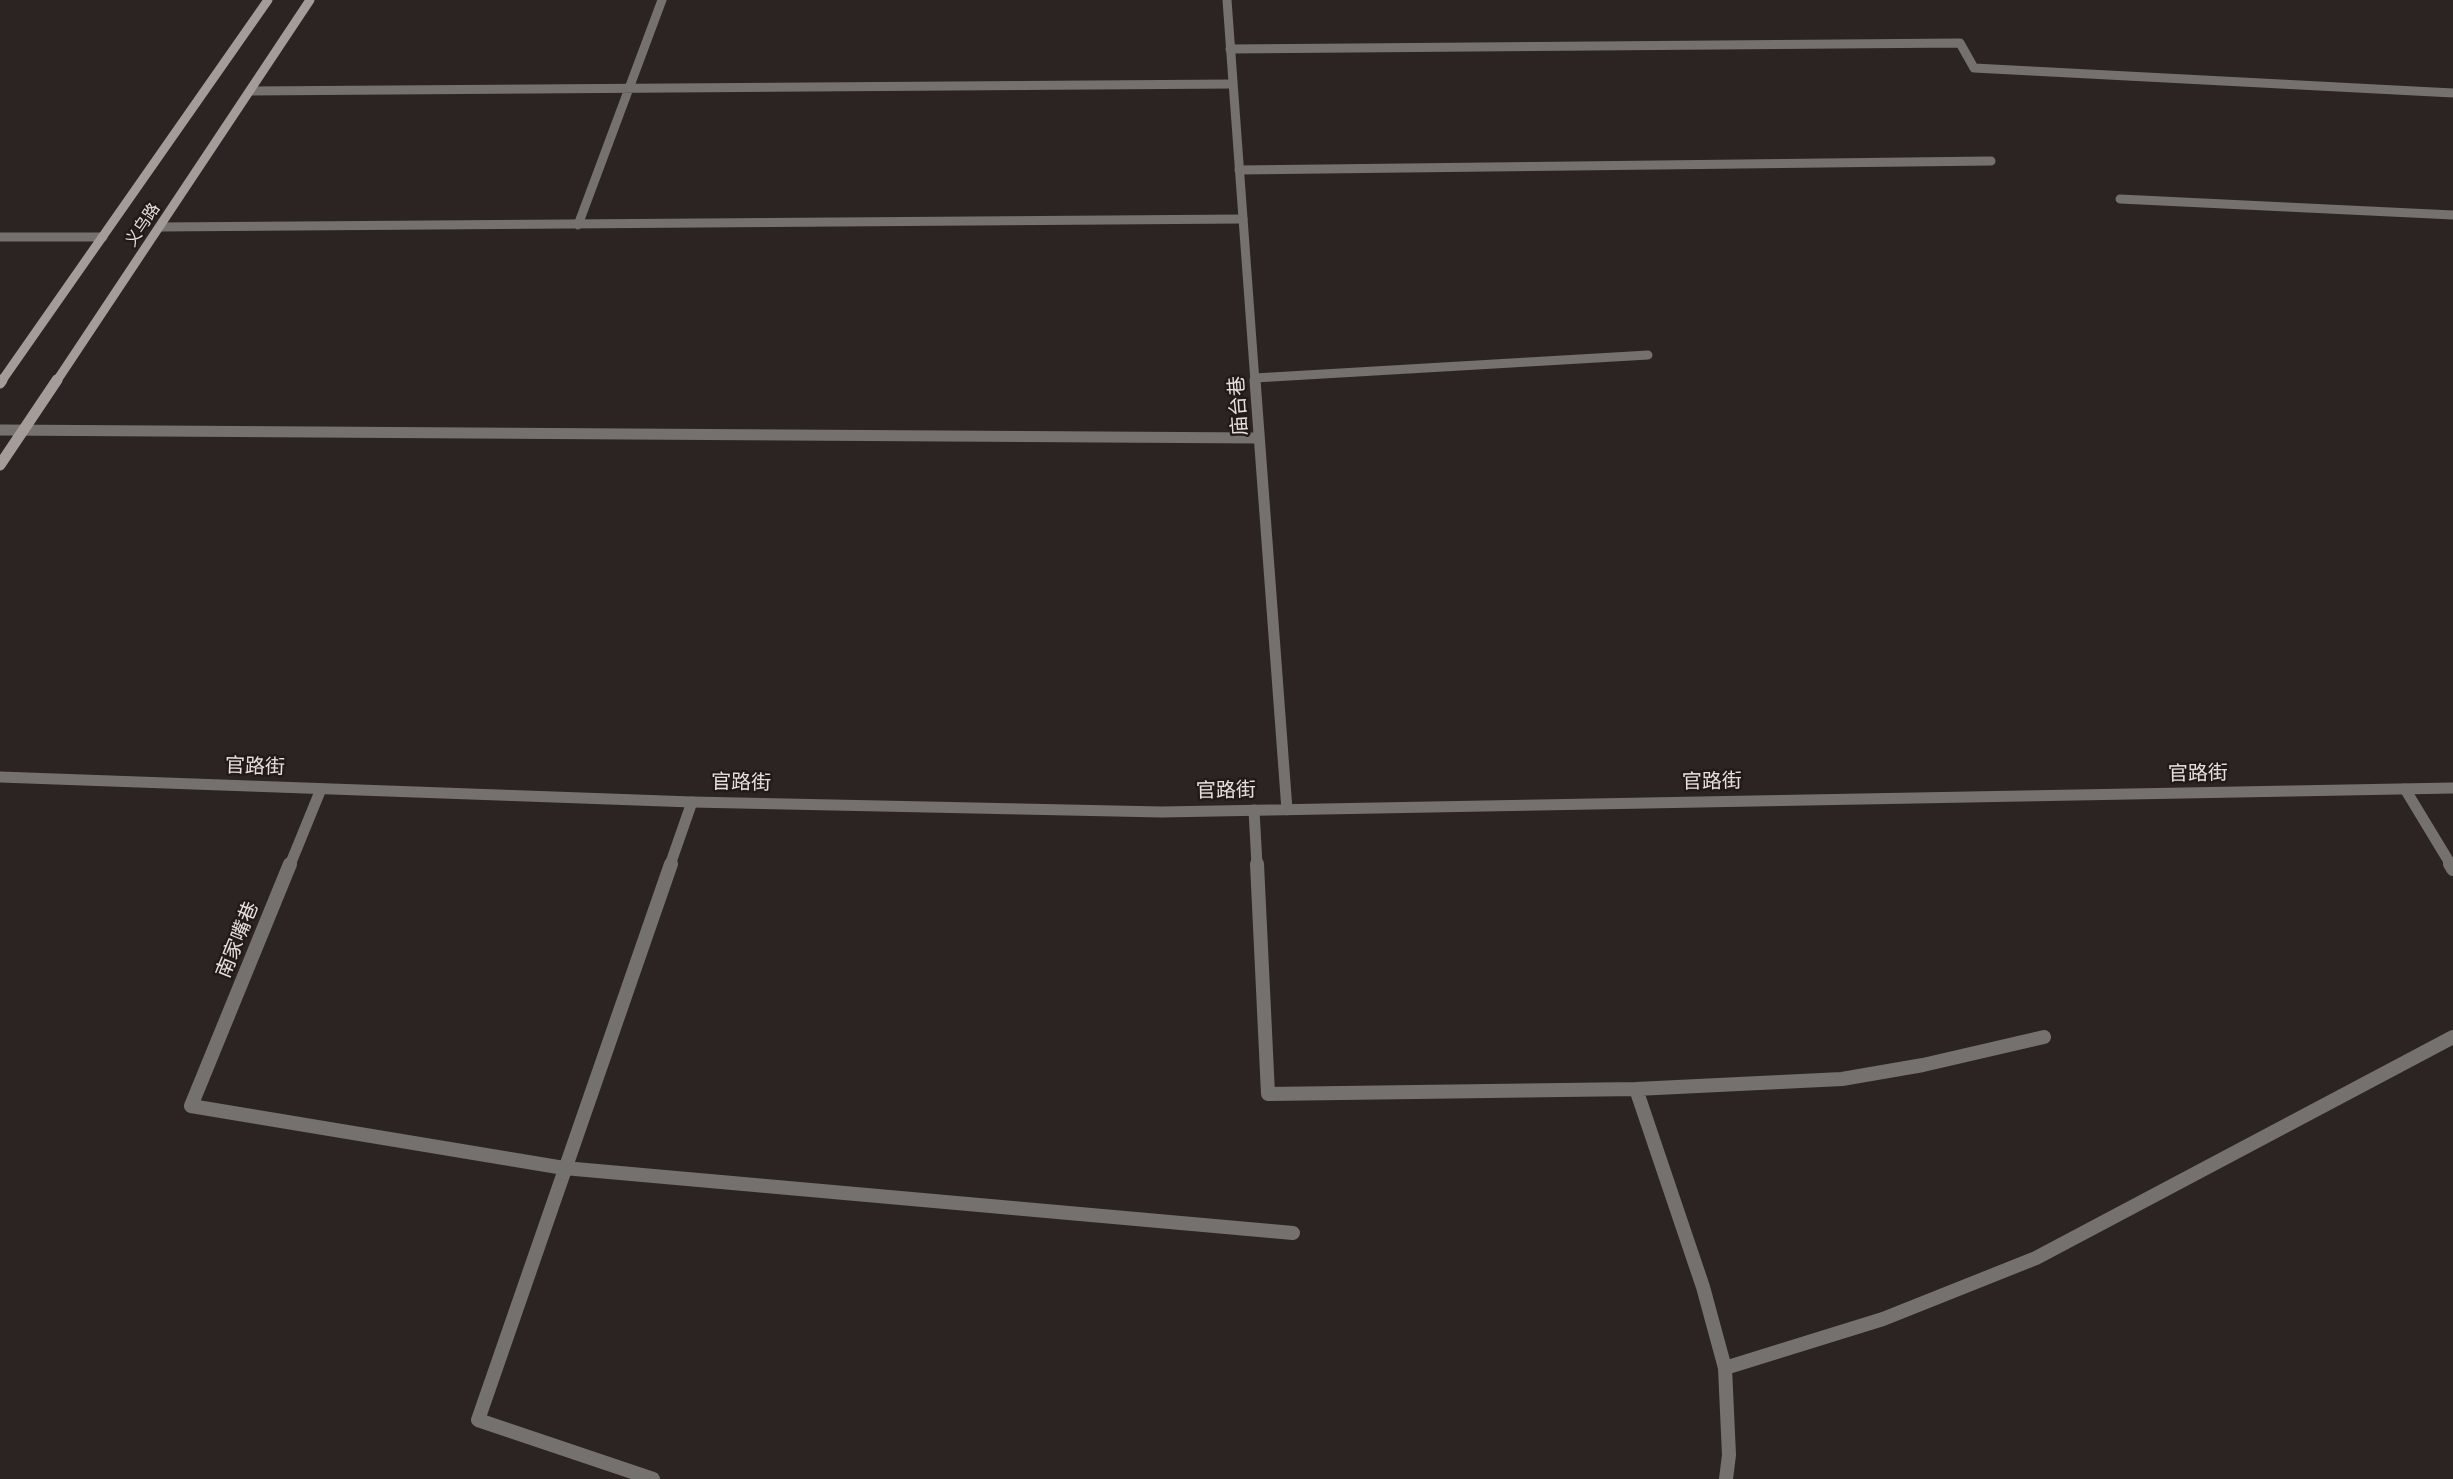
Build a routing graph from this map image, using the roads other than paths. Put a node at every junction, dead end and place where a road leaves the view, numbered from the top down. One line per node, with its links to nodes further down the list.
1 (268, 0): 18 (main road, 义乌路)
2 (310, 0): 8 (main road, 义乌路)
3 (662, 0): 7 (street)
4 (1227, 0): 5 (street, 庙台巷)
5 (1230, 49): 6 (street, 庙台巷); 9 (street)
6 (1232, 84): 7 (street); 11 (street, 庙台巷)
7 (629, 88): 8 (street); 15 (street)
8 (250, 91): 16 (main road, 义乌路)
9 (2453, 93)
10 (1991, 161): 11 (street)
11 (1239, 170): 14 (street, 庙台巷)
12 (2120, 199): 13 (street)
13 (2453, 215)
14 (1243, 219): 15 (street); 20 (street, 庙台巷)
15 (579, 225): 16 (street)
16 (160, 227): 23 (main road, 义乌路)
17 (0, 237): 18 (street)
18 (103, 237): 21 (main road, 义乌路)
19 (1648, 355): 20 (street)
20 (1255, 378): 24 (street, 庙台巷)
21 (0, 383)
22 (0, 430): 23 (street)
23 (23, 431): 24 (street); 25 (main road, 义乌路)
24 (1259, 438): 32 (street, 庙台巷)
25 (0, 465)
26 (0, 777): 28 (street, 官路街)
27 (2453, 788): 29 (street, 官路街)
28 (321, 789): 30 (street, 官路街); 37 (street, 南家嘴巷)
29 (2405, 789): 32 (street, 官路街); 33 (street)
30 (692, 802): 31 (street, 官路街); 37 (street)
31 (1254, 810): 32 (street, 官路街); 36 (street)
32 (1287, 810)
33 (2453, 869)
34 (2044, 1037): 36 (street)
35 (2453, 1037): 39 (street)
36 (1636, 1089): 39 (street)
37 (564, 1168): 38 (street); 40 (street)
38 (1293, 1233)
39 (1725, 1368): 41 (street)
40 (653, 1479)
41 (1726, 1479)

